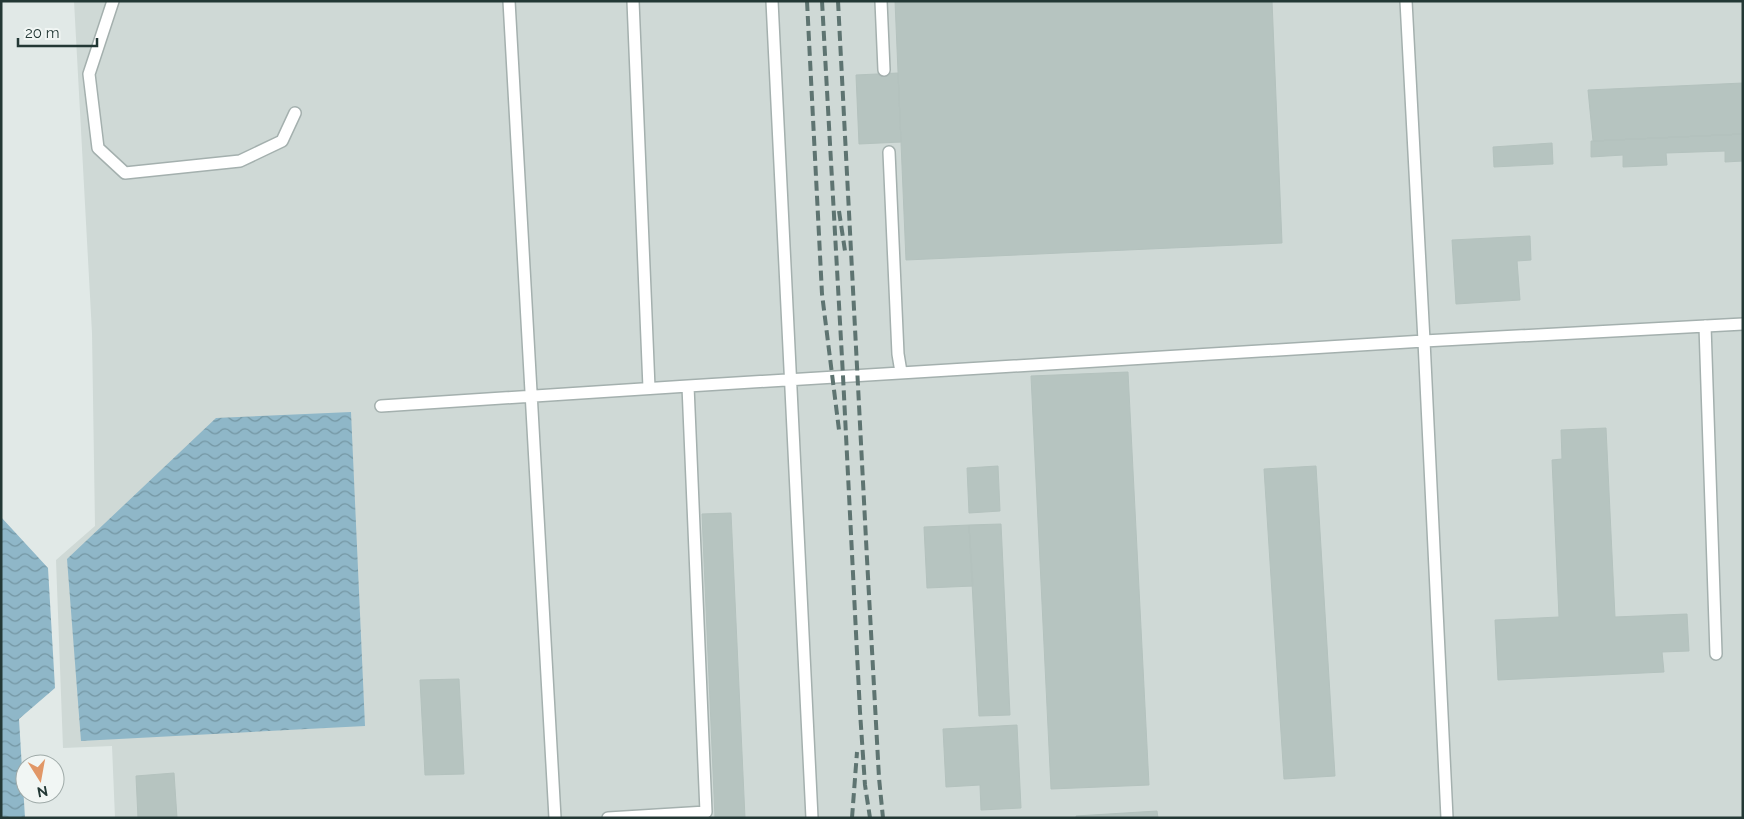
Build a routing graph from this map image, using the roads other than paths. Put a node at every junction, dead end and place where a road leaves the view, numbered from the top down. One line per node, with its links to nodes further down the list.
1 (113, 1): 8 (lane)
2 (509, 1): 17 (lane)
3 (633, 1): 16 (lane)
4 (772, 1): 14 (lane)
5 (881, 1): 7 (lane)
6 (1406, 1): 12 (lane)
7 (884, 70)
8 (295, 113)
9 (889, 152): 13 (lane)
10 (1743, 324): 11 (lane)
11 (1706, 326): 12 (lane); 19 (lane)
12 (1424, 341): 13 (lane); 24 (lane)
13 (901, 372): 14 (lane)
14 (790, 379): 15 (lane); 23 (lane)
15 (688, 386): 16 (lane); 20 (lane)
16 (649, 388): 17 (lane)
17 (531, 396): 18 (lane); 21 (lane)
18 (381, 406)
19 (1716, 654)
20 (670, 816): 22 (lane)
21 (554, 818)
22 (608, 818)
23 (812, 818)
24 (1447, 818)

